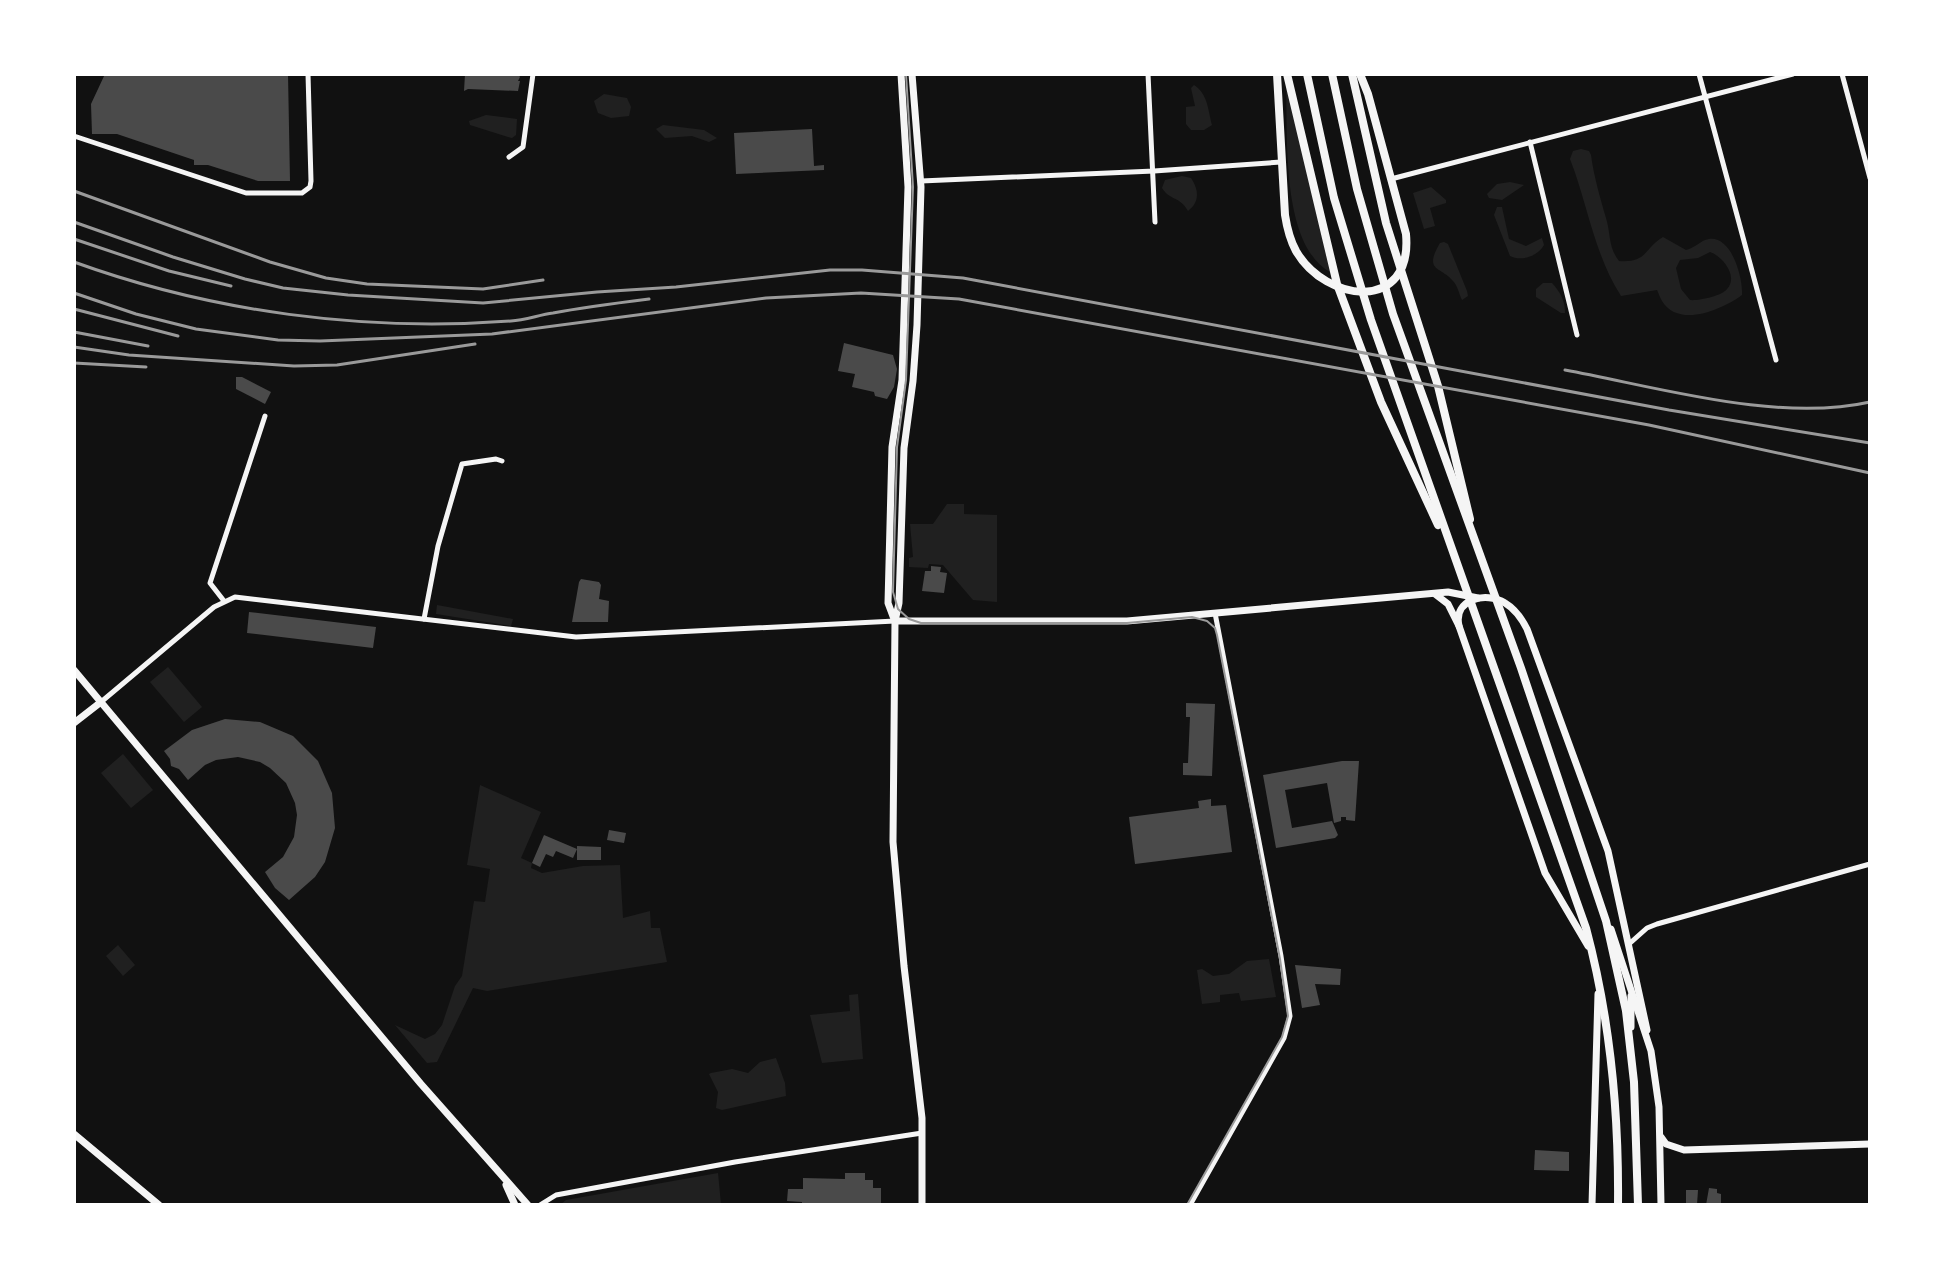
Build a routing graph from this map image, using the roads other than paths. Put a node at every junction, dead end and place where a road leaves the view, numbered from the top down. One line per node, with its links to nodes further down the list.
1 (308, 74): 16 (street)
2 (533, 74): 18 (street)
3 (901, 74): 36 (street)
4 (912, 74): 23 (street)
5 (1148, 74): 20 (street)
6 (1277, 74): 19 (main road)
7 (1287, 74): 30 (main road)
8 (1307, 74): 30 (main road)
9 (1332, 74): 29 (main road)
10 (1352, 74): 29 (main road)
11 (1360, 74): 22 (main road)
12 (1699, 74): 15 (street)
13 (1793, 74): 15 (street)
14 (1842, 74): 21 (street)
15 (1705, 97): 17 (street); 26 (street)
16 (74, 136)
17 (1530, 142): 22 (street); 25 (street)
18 (509, 157)
19 (1282, 162): 20 (street); 22 (main road)
20 (1154, 171): 23 (street); 24 (street)
21 (1870, 178)
22 (1390, 179)
23 (921, 184): 36 (street)
24 (1155, 222)
25 (1577, 335)
26 (1776, 360)
27 (265, 416): 33 (street)
28 (502, 461): 35 (street)
29 (1479, 558): 42 (main road)
30 (1458, 570): 44 (main road)
31 (1433, 593): 32 (street); 34 (street); 37 (street)
32 (1478, 598): 37 (street); 43 (street)
33 (224, 601): 35 (street); 39 (street)
34 (1215, 613): 36 (street); 60 (street)
35 (424, 619): 36 (street)
36 (895, 621): 50 (street)
37 (1459, 626): 44 (street)
38 (74, 670): 39 (street)
39 (101, 702): 40 (street); 54 (street)
40 (74, 723)
41 (1870, 864): 43 (street)
42 (1597, 889): 47 (street); 49 (main road)
43 (1629, 944): 45 (street)
44 (1592, 952): 46 (main road)
45 (1631, 954): 47 (street); 48 (street)
46 (1599, 984): 61 (street); 62 (main road)
47 (1631, 987): 48 (street); 49 (street)
48 (1651, 1051): 52 (street)
49 (1631, 1053): 63 (main road)
50 (922, 1133): 58 (street); 59 (street)
51 (74, 1134): 55 (street)
52 (1661, 1137): 53 (street); 64 (street)
53 (1870, 1144)
54 (503, 1179): 56 (street); 57 (street)
55 (159, 1204)
56 (515, 1205)
57 (528, 1205)
58 (540, 1205)
59 (922, 1205)
60 (1190, 1205)
61 (1592, 1205)
62 (1618, 1205)
63 (1638, 1205)
64 (1661, 1205)

